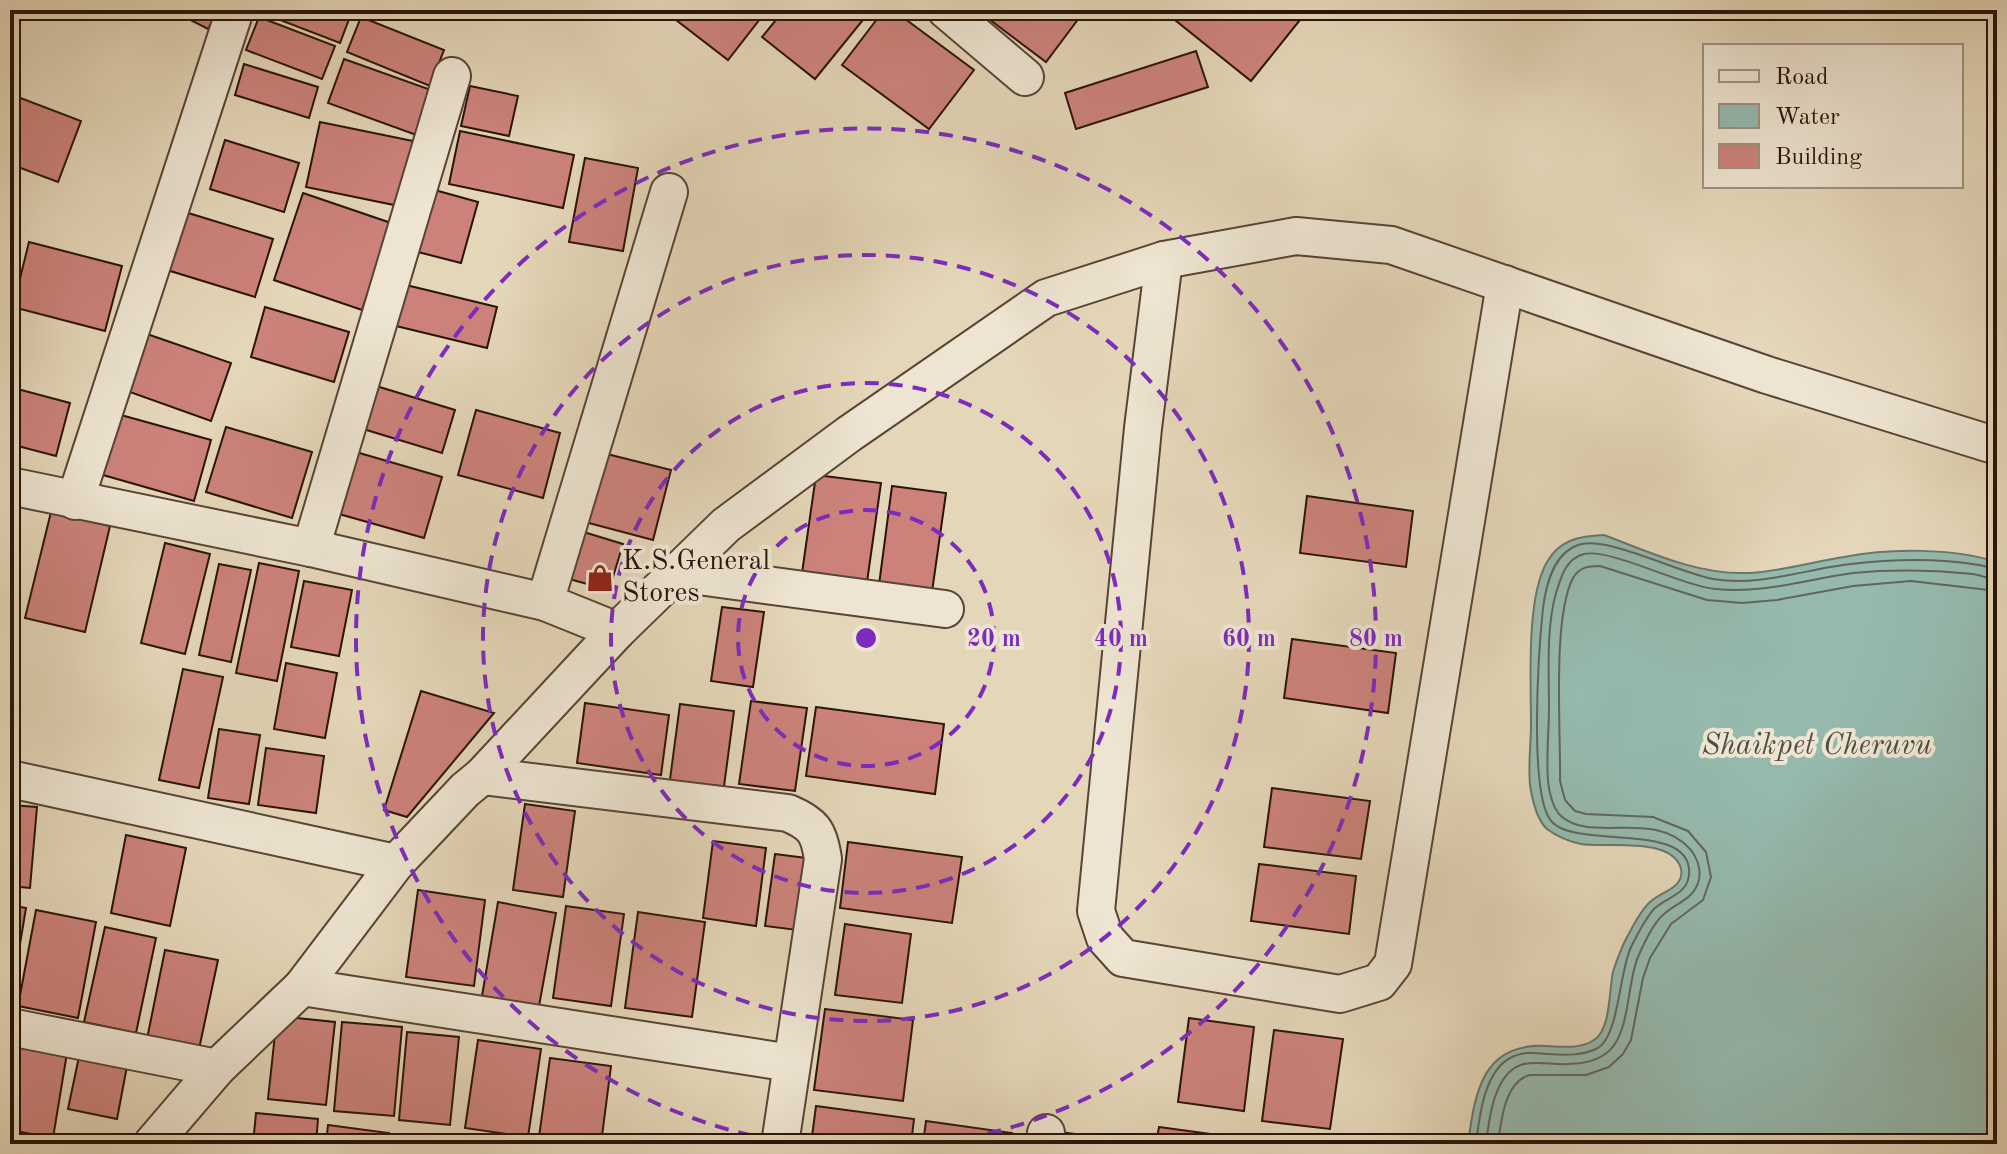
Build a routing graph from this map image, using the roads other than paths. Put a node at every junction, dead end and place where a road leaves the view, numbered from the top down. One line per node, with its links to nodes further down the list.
1 (235, 10): 10 (street)
2 (946, 10): 4 (street)
3 (452, 76): 11 (street)
4 (1025, 77)
5 (669, 192): 13 (street)
6 (1164, 260): 7 (street); 7 (street); 12 (street)
7 (1505, 284): 8 (street)
8 (1997, 446)
9 (10, 486): 10 (street)
10 (75, 501): 11 (street)
11 (311, 548): 13 (street)
12 (676, 573): 14 (street); 15 (street)
13 (545, 602): 15 (street)
14 (945, 609)
15 (617, 631): 16 (street)
16 (482, 776): 18 (street); 21 (street)
17 (10, 779): 18 (street)
18 (396, 863): 19 (street)
19 (302, 987): 21 (street); 22 (street)
20 (10, 1027): 22 (street)
21 (791, 1063): 24 (street)
22 (217, 1068): 23 (street)
23 (152, 1144)
24 (780, 1144)

